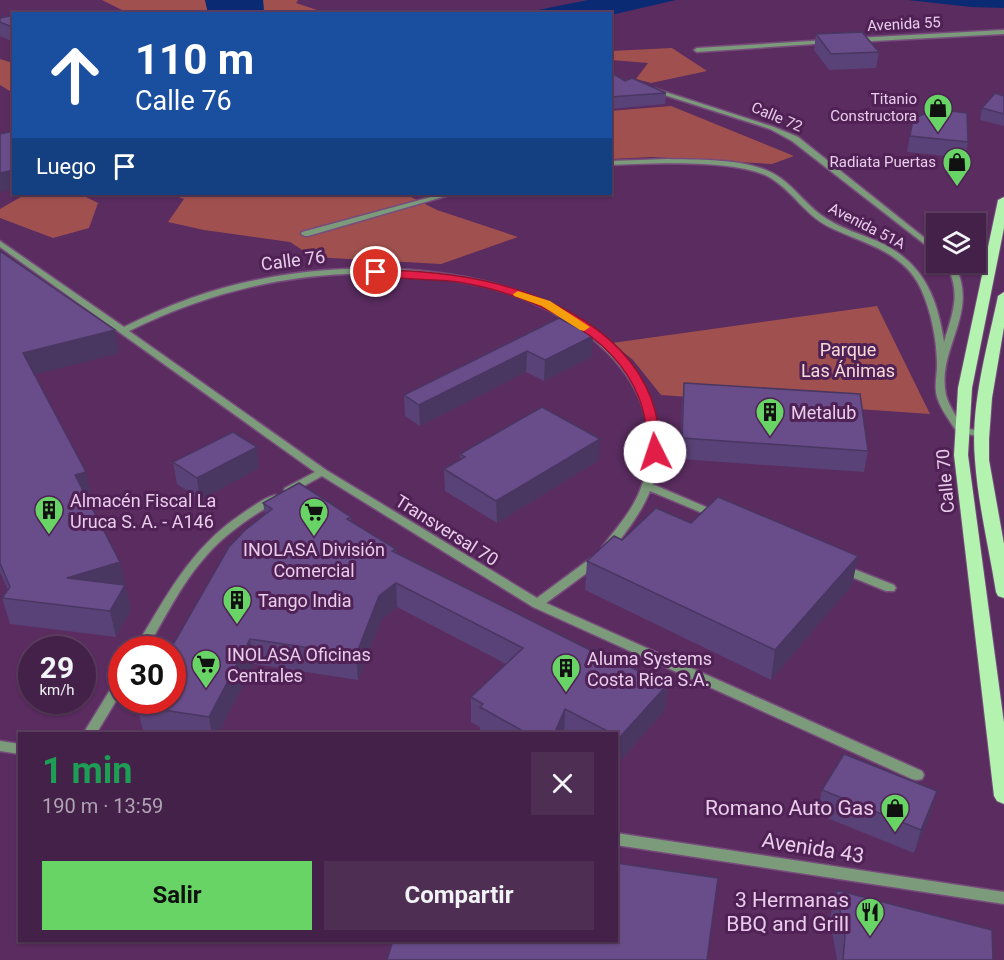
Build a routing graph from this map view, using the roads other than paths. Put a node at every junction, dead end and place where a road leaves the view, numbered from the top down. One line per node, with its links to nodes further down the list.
1 (1004, 32): 2 (street, Avenida 55)
2 (842, 41)
3 (831, 42): 4 (street)
4 (697, 50)
5 (648, 88): 11 (street, Calle 72)
6 (612, 163): 15 (street, Avenida 51A)
7 (445, 195): 9 (street)
8 (1004, 200): 16 (main road, Calle 70)
9 (305, 234)
10 (0, 243): 14 (street, Transversal 70)
11 (926, 243)
12 (957, 273): 15 (street)
13 (1004, 296): 17 (main road)
14 (122, 331): 18 (street, Transversal 70); 19 (street, Calle 76)
15 (942, 366): 16 (street)
16 (961, 430): 17 (street); 31 (main road, Calle 70)
17 (982, 434): 23 (main road)
18 (322, 472): 24 (street, Transversal 70); 25 (street)
19 (648, 486): 20 (street); 24 (street, Calle 76)
20 (725, 518)
21 (835, 565): 22 (street)
22 (890, 588)
23 (1004, 592)
24 (537, 604): 30 (street, Transversal 70)
25 (149, 636)
26 (108, 703): 27 (street)
27 (90, 732)
28 (0, 746): 29 (street)
29 (18, 748)
30 (917, 775)
31 (1004, 796)
32 (618, 839): 33 (street, Avenida 43)
33 (1004, 898)

